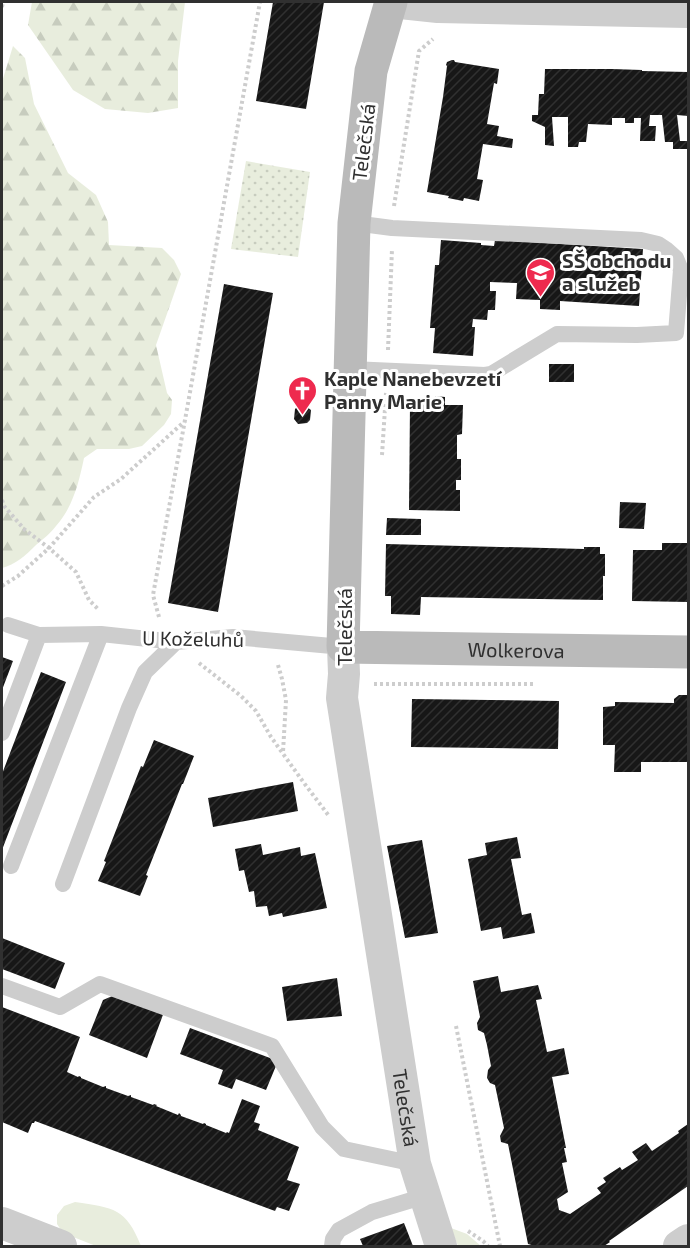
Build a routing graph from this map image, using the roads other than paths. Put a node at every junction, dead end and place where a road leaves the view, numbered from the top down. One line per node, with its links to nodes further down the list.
1 (391, 2): 2 (street); 3 (street, Telečská)
2 (688, 12)
3 (354, 223): 4 (street, Telečská); 4 (lane)
4 (351, 369): 9 (street, Telečská)
5 (8, 625): 7 (lane, U Koželuhů)
6 (101, 634): 7 (lane, U Koželuhů); 8 (lane, U Koželuhů); 12 (lane)
7 (39, 635): 11 (lane)
8 (176, 642): 9 (lane, U Koželuhů); 13 (lane)
9 (343, 647): 10 (street, Wolkerova); 15 (street, Telečská)
10 (688, 652)
11 (2, 733)
12 (11, 866)
13 (63, 884)
14 (2, 986): 15 (lane)
15 (415, 1164): 16 (street, Telečská)
16 (425, 1196): 20 (lane); 21 (street, Telečská)
17 (2, 1223): 19 (street)
18 (688, 1240): 22 (street)
19 (61, 1246)
20 (332, 1246)
21 (441, 1246)
22 (679, 1246)

